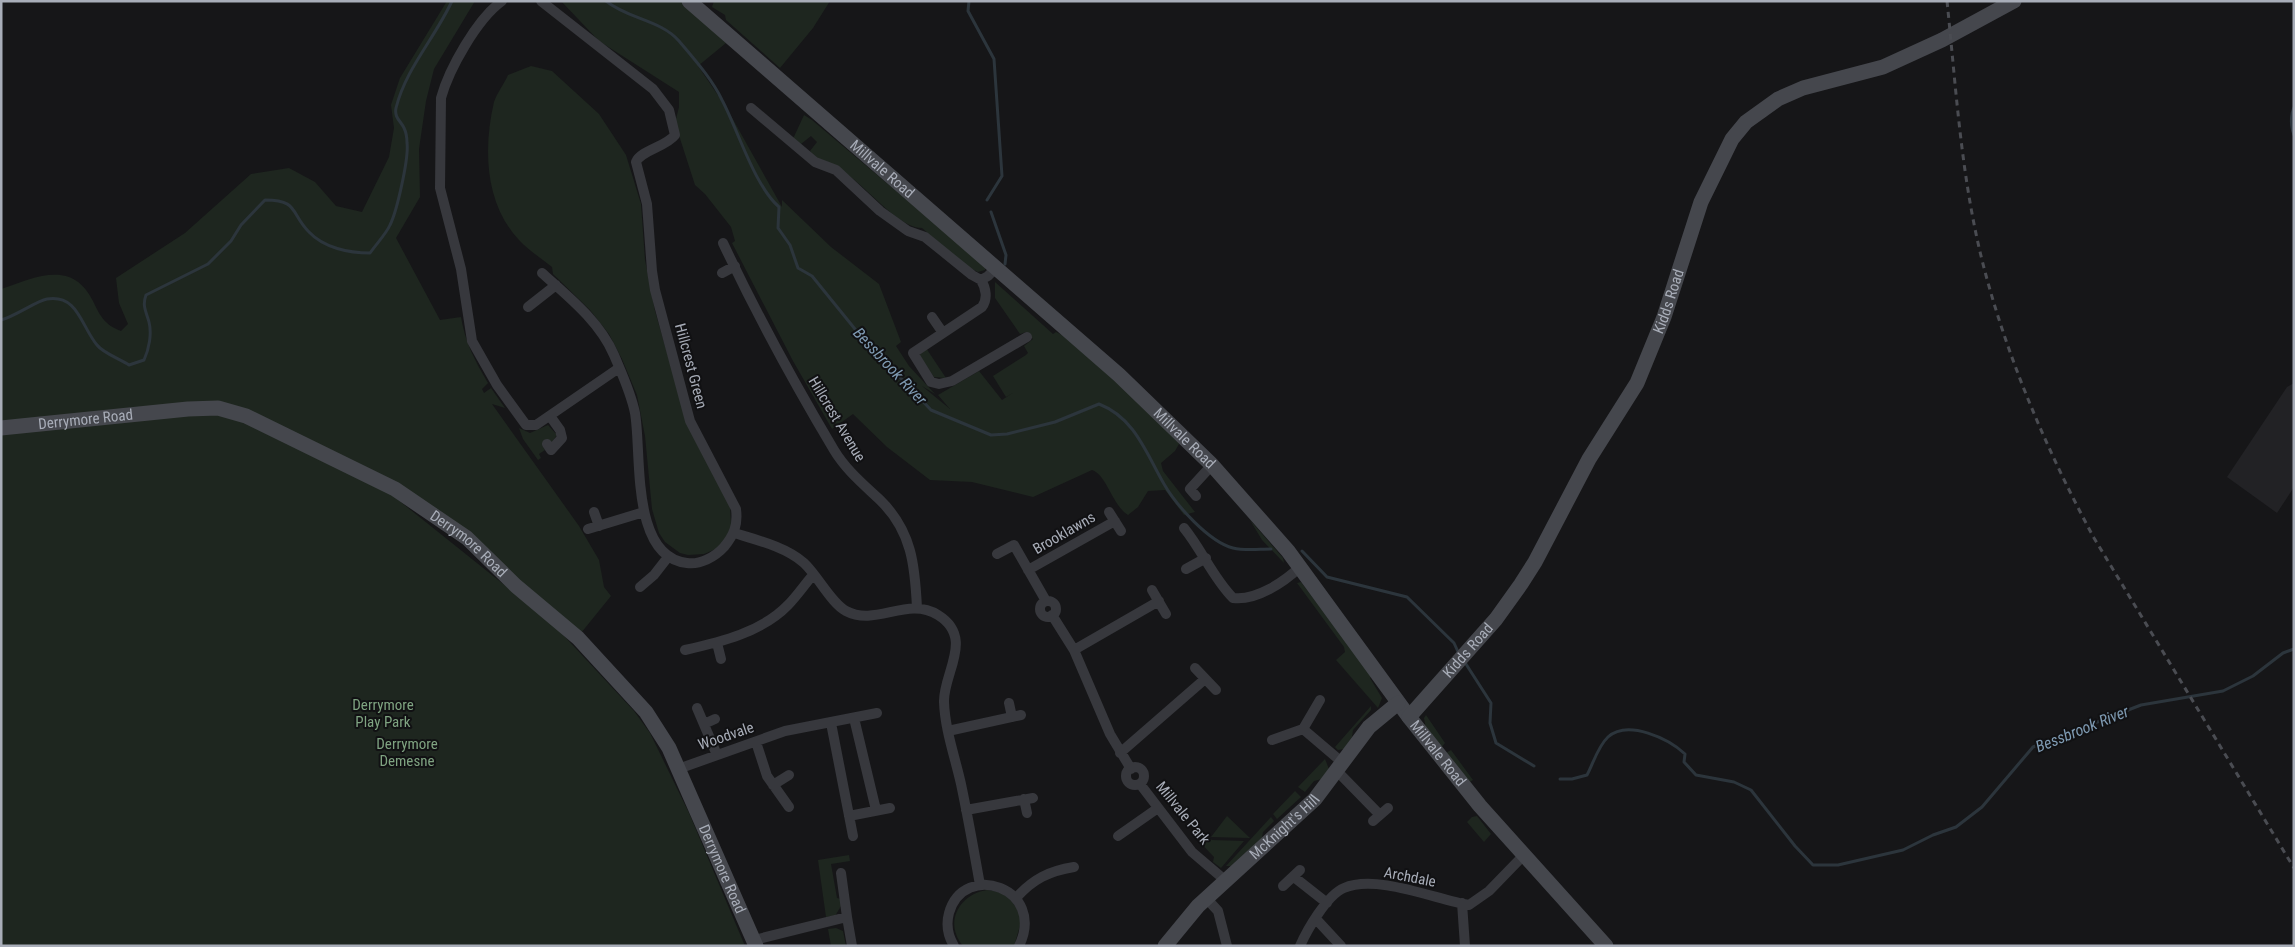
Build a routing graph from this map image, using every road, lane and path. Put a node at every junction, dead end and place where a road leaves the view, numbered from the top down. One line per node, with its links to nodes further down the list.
1 (502, 1): 18 (street)
2 (541, 1): 31 (street, Hillcrest Green)
3 (689, 1): 8 (main road, Millvale Road)
4 (2014, 1): 56 (main road, Kidds Road)
5 (751, 108): 11 (street)
6 (724, 243): 7 (street, Hillcrest Avenue)
7 (734, 266): 10 (street); 42 (street, Hillcrest Avenue)
8 (996, 268): 11 (street); 21 (main road, Millvale Road)
9 (542, 273): 12 (street)
10 (722, 273)
11 (981, 280): 15 (street)
12 (556, 285): 13 (street); 17 (street)
13 (528, 307)
14 (932, 317): 15 (street)
15 (943, 333): 16 (street)
16 (1027, 337)
17 (619, 368): 18 (street); 24 (street)
18 (550, 416): 20 (street)
19 (1, 428): 68 (main road, Derrymore Road)
20 (546, 444)
21 (1212, 465): 22 (street); 35 (main road, Millvale Road)
22 (1196, 496)
23 (594, 512): 27 (street)
24 (644, 512): 27 (street); 33 (street)
25 (1109, 512): 26 (street)
26 (1115, 521): 30 (street); 37 (street, Brooklawns)
27 (599, 526): 29 (street)
28 (1184, 528): 34 (street)
29 (588, 529)
30 (1120, 531)
31 (734, 533): 33 (street); 38 (street)
32 (997, 554): 37 (street, Brooklawns)
33 (668, 557): 39 (street)
34 (1206, 558): 35 (street); 36 (street)
35 (1300, 567): 53 (main road, Millvale Road)
36 (1186, 568)
37 (1028, 570): 46 (street, Brooklawns)
38 (813, 575): 42 (street); 44 (street)
39 (640, 588)
40 (1152, 590): 41 (street)
41 (1159, 601): 43 (street); 46 (street)
42 (917, 608): 62 (street)
43 (1166, 614)
44 (717, 643): 45 (street); 47 (street)
45 (686, 650)
46 (1074, 650): 65 (street)
47 (721, 659)
48 (1195, 668): 49 (street)
49 (1205, 679): 50 (street); 65 (street)
50 (1216, 690)
51 (1320, 700): 61 (street)
52 (1009, 703): 62 (street)
53 (1398, 703): 56 (main road, Millvale Road); 67 (main road, McKnight's Hill)
54 (697, 708): 60 (street)
55 (877, 713): 57 (street, Woodvale)
56 (1409, 717): 81 (main road, Millvale Road)
57 (854, 718): 59 (street, Woodvale); 74 (street)
58 (715, 719): 60 (street)
59 (831, 723): 64 (street, Woodvale); 78 (street)
60 (704, 724): 66 (street)
61 (1302, 729): 63 (street); 67 (street)
62 (948, 731): 75 (street)
63 (1272, 740)
64 (756, 742): 66 (street, Woodvale); 70 (street)
65 (1120, 753): 73 (street, Millvale Park)
66 (717, 755): 68 (street, Woodvale)
67 (1340, 767): 77 (street); 84 (main road, McKnight's Hill)
68 (678, 769): 93 (main road, Derrymore Road)
69 (789, 775): 70 (street)
70 (773, 785): 71 (street)
71 (789, 807)
72 (890, 808): 74 (street)
73 (1158, 808): 80 (street); 84 (street, Millvale Park)
74 (876, 810): 78 (street)
75 (966, 810): 76 (street); 85 (street)
76 (1027, 813)
77 (1380, 815)
78 (849, 816): 79 (street)
79 (853, 836)
80 (1118, 836)
81 (1524, 856): 90 (street); 103 (main road, Millvale Road)
82 (1074, 867): 87 (street)
83 (841, 873): 91 (street)
84 (1226, 881): 88 (main road, McKnight's Hill)
85 (980, 884): 87 (street); 97 (street)
86 (1283, 886): 89 (street)
87 (1016, 898): 98 (street)
88 (1207, 899): 99 (main road, McKnight's Hill); 100 (street)
89 (1327, 903): 90 (street, Archdale); 92 (street, Archdale)
90 (1462, 904): 95 (street)
91 (847, 917): 93 (street); 96 (street)
92 (1316, 919): 101 (street, Archdale); 102 (street)
93 (755, 943)
94 (1454, 944): 95 (street)
95 (1465, 944)
96 (852, 946)
97 (954, 946)
98 (1019, 946)
99 (1165, 946)
100 (1227, 946)
101 (1300, 946)
102 (1341, 946)
103 (1606, 946)

